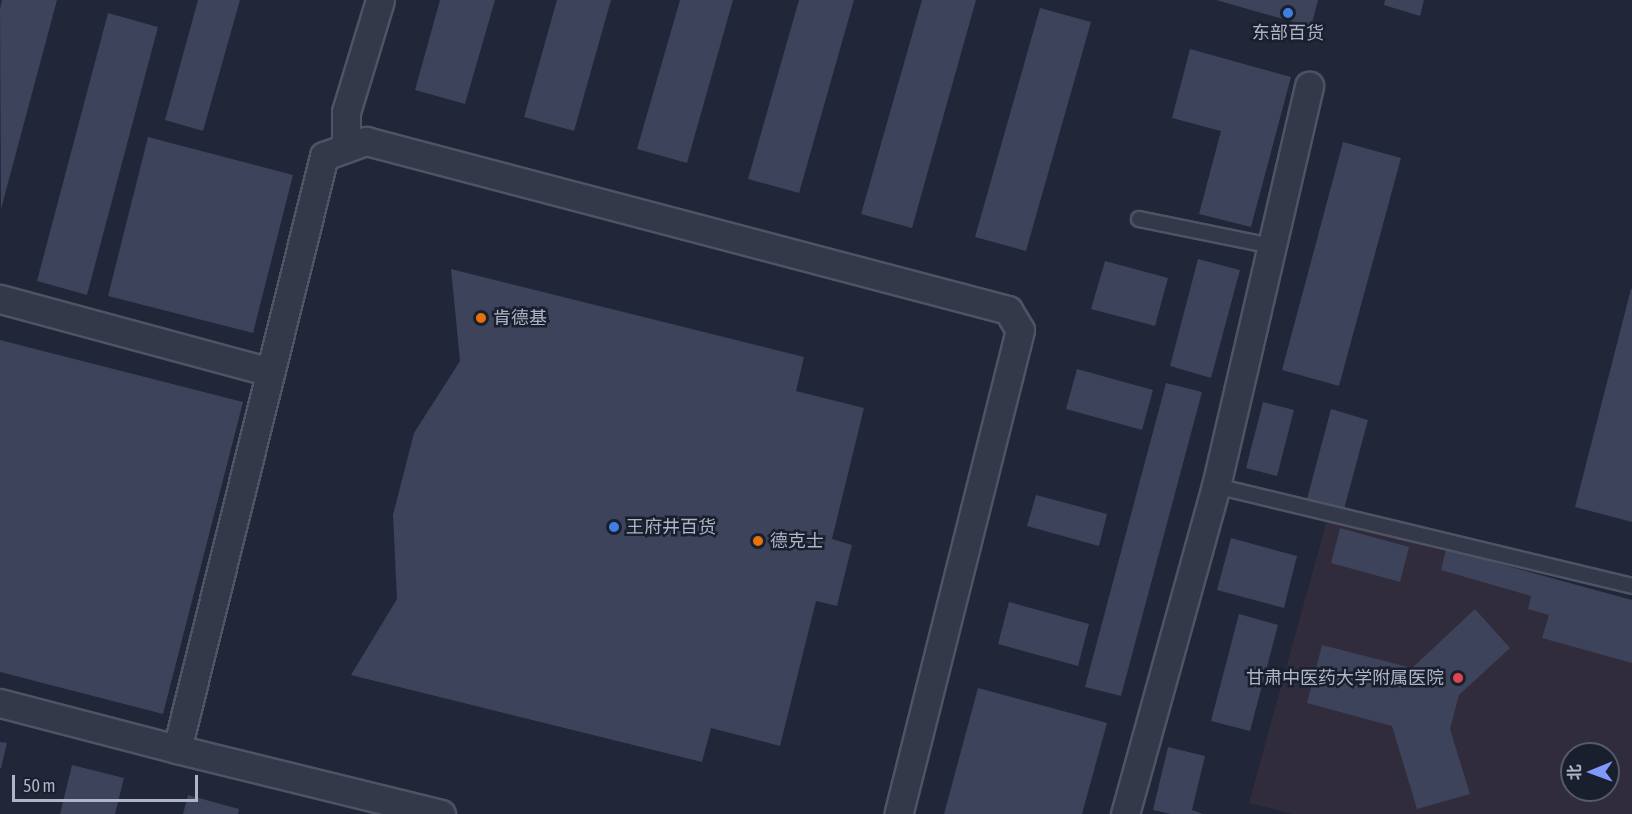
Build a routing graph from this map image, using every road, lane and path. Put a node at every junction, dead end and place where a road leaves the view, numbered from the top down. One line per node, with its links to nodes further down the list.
1 (380, 0): 3 (street)
2 (1309, 86): 5 (street)
3 (346, 148): 7 (street); 13 (street)
4 (1139, 219): 5 (lane)
5 (1272, 246): 8 (street)
6 (0, 299): 7 (street)
7 (270, 372): 11 (street)
8 (1216, 486): 9 (lane); 14 (street)
9 (1632, 586)
10 (0, 703): 11 (street)
11 (177, 749): 12 (street)
12 (441, 814)
13 (898, 814)
14 (1125, 814)

